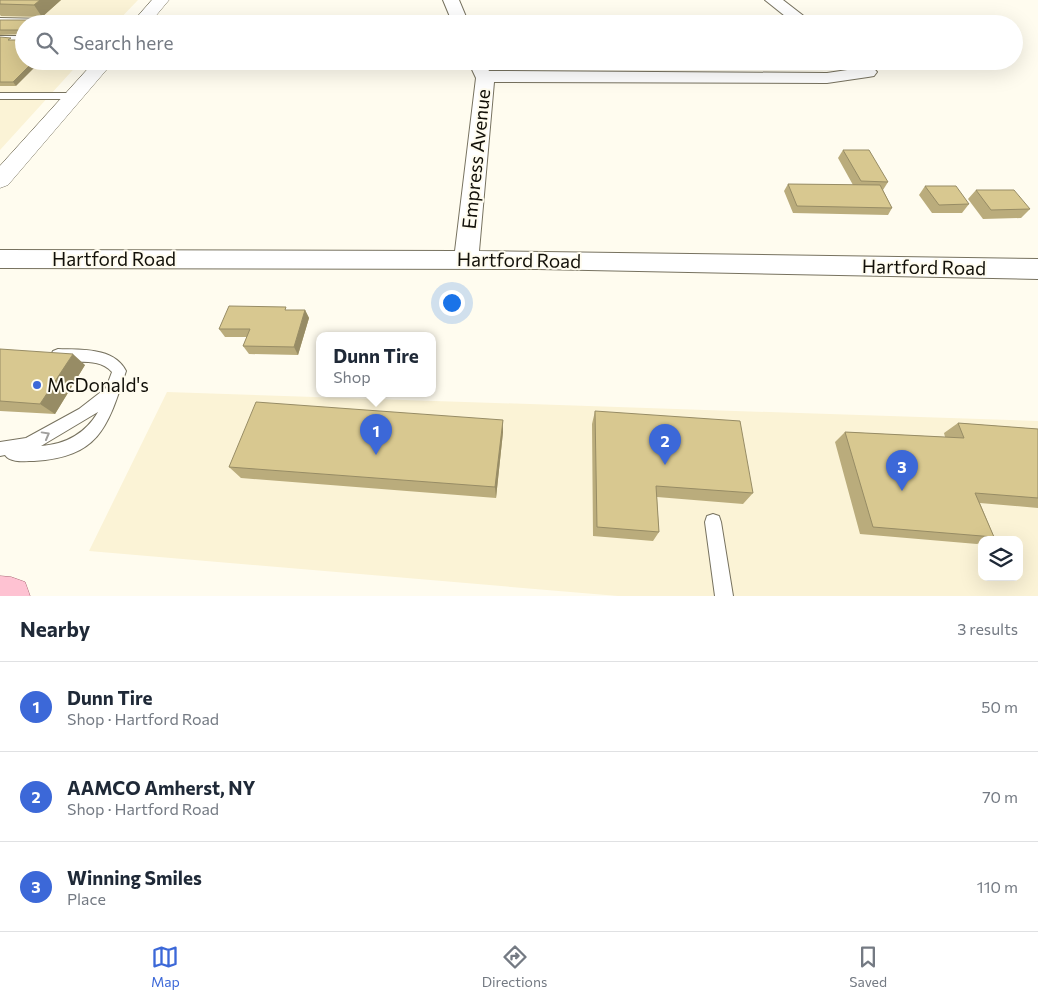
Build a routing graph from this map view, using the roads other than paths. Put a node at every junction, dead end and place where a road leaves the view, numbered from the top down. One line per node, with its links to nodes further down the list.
1 (161, 0): 4 (street)
2 (451, 0): 5 (street)
3 (773, 0): 6 (street)
4 (147, 15)
5 (457, 15)
6 (794, 15)
7 (0, 20): 8 (lane)
8 (15, 20)
9 (0, 38): 10 (lane)
10 (15, 38)
11 (97, 70): 16 (street)
12 (481, 70): 19 (street, Empress Avenue)
13 (550, 70): 14 (street)
14 (866, 70)
15 (0, 96): 16 (lane)
16 (74, 96): 17 (street)
17 (0, 180)
18 (0, 259): 19 (street, Hartford Road)
19 (466, 260): 20 (street, Hartford Road)
20 (1038, 269)
21 (42, 354): 22 (lane)
22 (112, 392): 23 (lane, one-way to 22); 23 (lane)
23 (0, 450)
24 (713, 522): 27 (lane)
25 (0, 595): 26 (main road)
26 (11, 596)
27 (724, 596)

